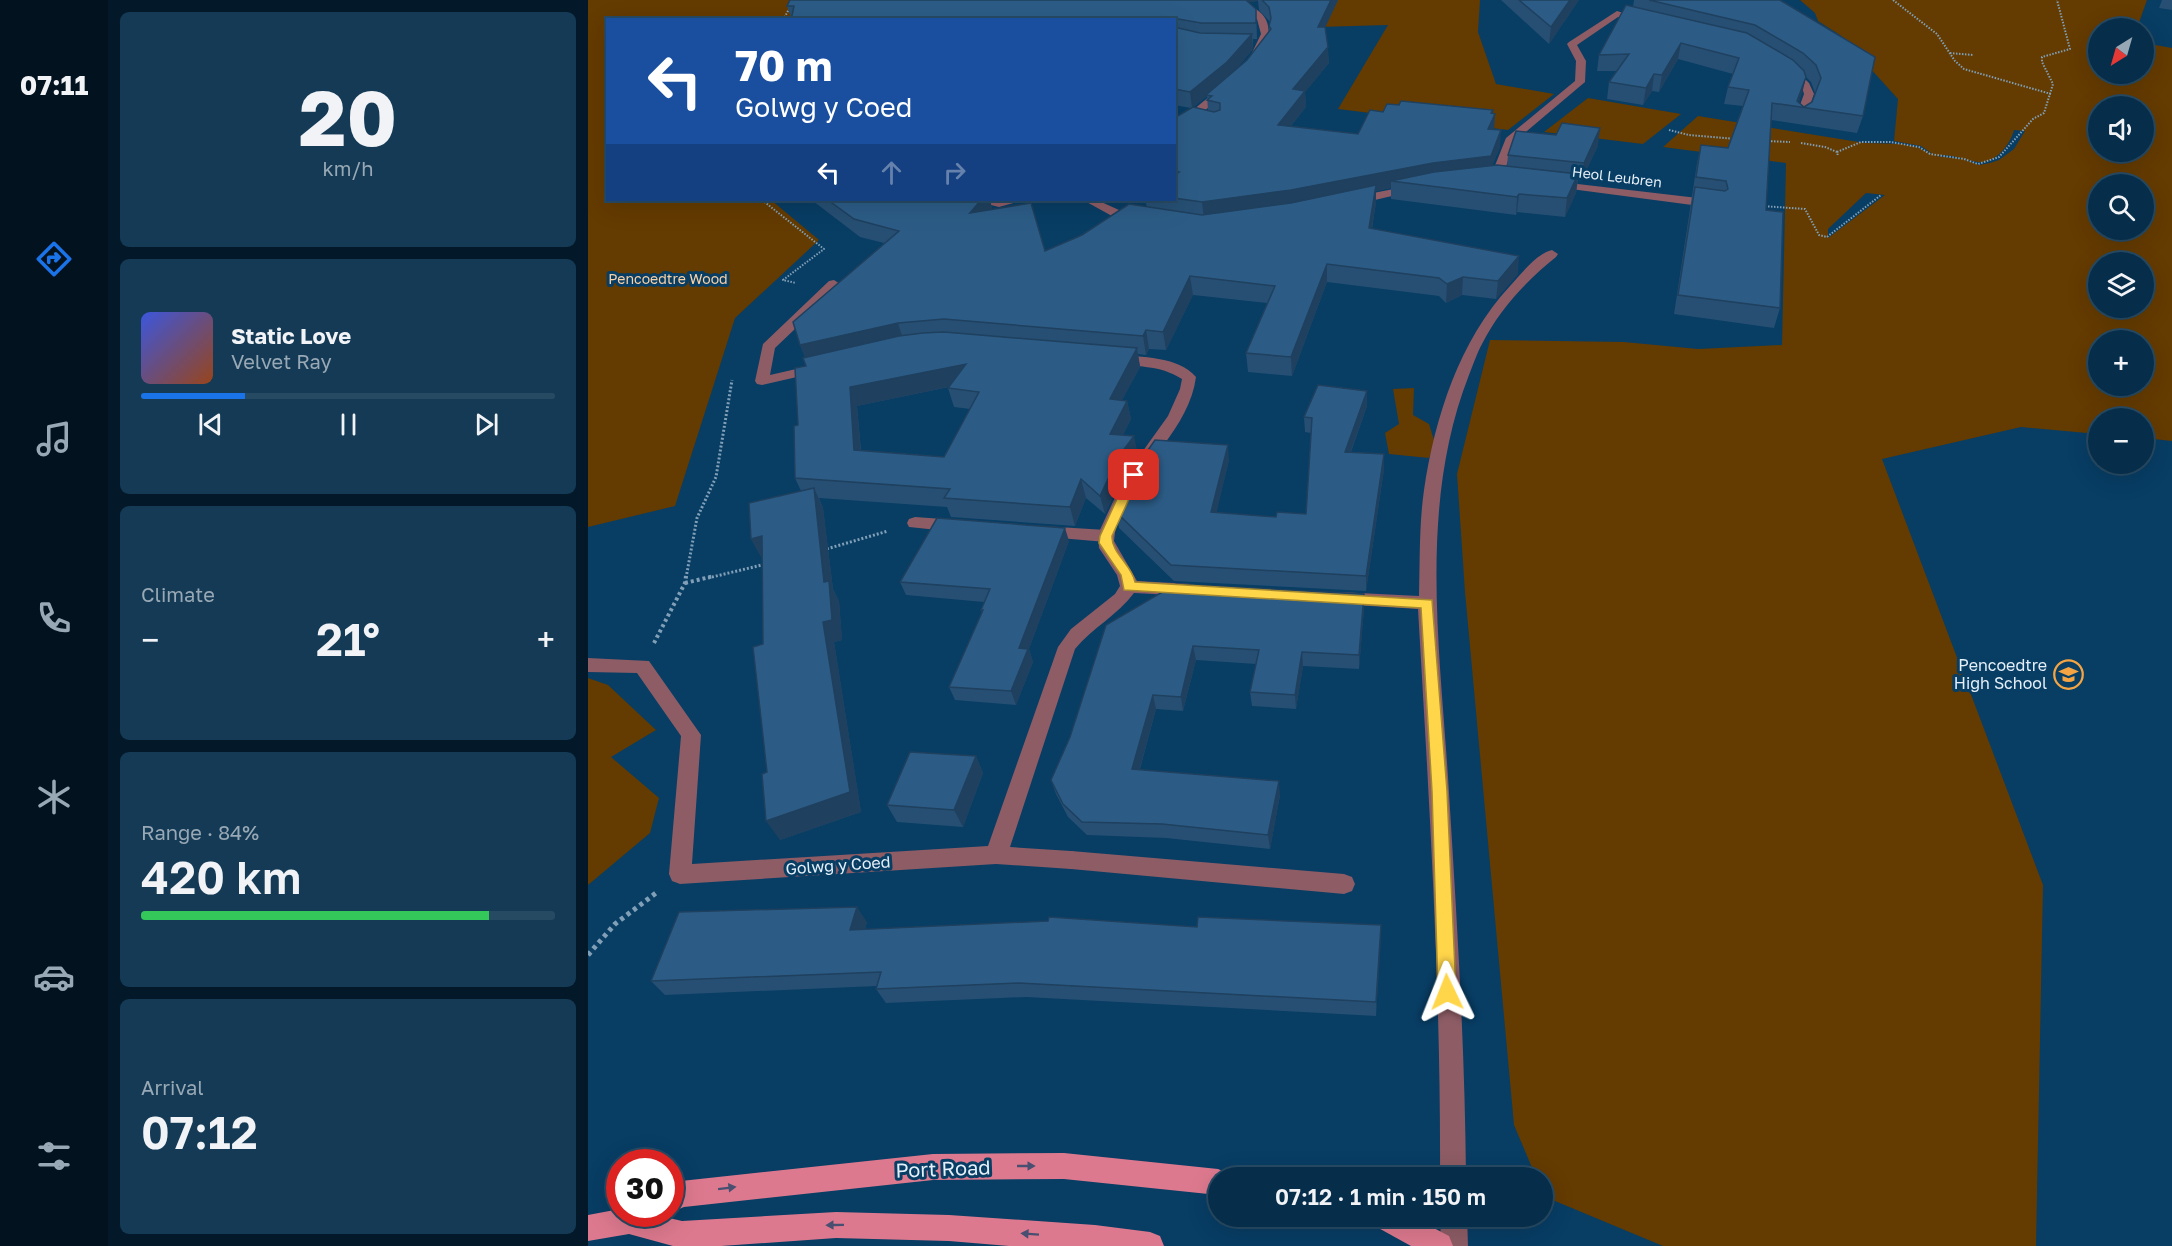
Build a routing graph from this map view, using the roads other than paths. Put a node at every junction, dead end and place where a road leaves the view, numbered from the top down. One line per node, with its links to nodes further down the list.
1 (1220, 0): 3 (street)
2 (1265, 4): 3 (street)
3 (1246, 8): 8 (street)
4 (1629, 8): 5 (street)
5 (1617, 14): 6 (street); 14 (street)
6 (1650, 22)
7 (1246, 44): 8 (street)
8 (1265, 44): 9 (street)
9 (1249, 63)
10 (1790, 71): 12 (street)
11 (1237, 77): 13 (street)
12 (1800, 119)
13 (1205, 120)
14 (1496, 179)
15 (1540, 183): 21 (street, Heol Leubren)
16 (1423, 187): 20 (street)
17 (988, 201): 18 (street)
18 (1008, 201)
19 (1091, 201): 22 (street)
20 (1337, 204)
21 (1717, 204)
22 (1149, 218)
23 (1552, 254): 34 (street)
24 (834, 284): 26 (street)
25 (1101, 357): 30 (street)
26 (828, 366)
27 (915, 523): 28 (street)
28 (974, 527)
29 (1022, 530): 30 (street)
30 (1106, 536): 31 (street)
31 (1129, 587): 32 (street); 36 (street)
32 (1210, 591)
33 (1326, 598): 34 (street)
34 (1427, 603): 38 (street)
35 (588, 665): 36 (street, Golwg y Coed)
36 (996, 855): 37 (street, Golwg y Coed)
37 (1344, 884)
38 (1454, 1167)
39 (1208, 1181): 40 (main road, Port Road, one-way to 39)
40 (684, 1194)
41 (606, 1224): 45 (main road)
42 (662, 1227): 46 (main road, one-way to 42)
43 (1403, 1227): 47 (main road)
44 (1454, 1227): 48 (street)
45 (588, 1228)
46 (1150, 1246)
47 (1439, 1246)
48 (1454, 1246)

